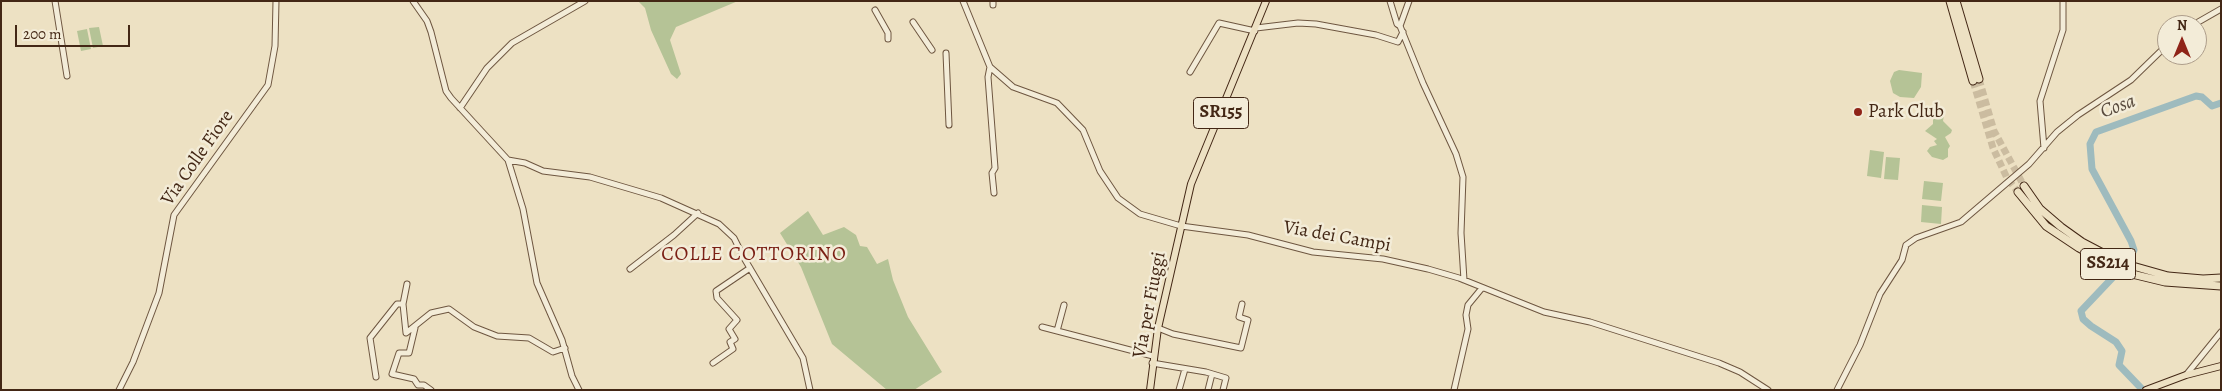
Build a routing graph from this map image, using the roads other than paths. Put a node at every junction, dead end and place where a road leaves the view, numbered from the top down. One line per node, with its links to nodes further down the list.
1 (56, 1): 24 (street)
2 (276, 1): 55 (street, Via Colle Fiore)
3 (413, 1): 25 (street)
4 (585, 1): 25 (street)
5 (963, 1): 22 (street, Via dei Campi)
6 (1266, 1): 16 (main road, SR155)
7 (1390, 1): 17 (street)
8 (1409, 1): 17 (street)
9 (1950, 1): 10 (highway)
10 (1956, 1)
11 (2063, 1): 27 (street)
12 (875, 10): 18 (street)
13 (2221, 10): 14 (street)
14 (2207, 17)
15 (913, 22): 19 (street)
16 (1256, 29): 17 (street); 23 (street); 31 (main road, SR155)
17 (1401, 29): 35 (street)
18 (888, 39)
19 (932, 50)
20 (2157, 52): 27 (street)
21 (946, 53): 26 (street)
22 (990, 67): 29 (street); 31 (street, Via dei Campi)
23 (1190, 72)
24 (67, 76)
25 (460, 108): 28 (street)
26 (950, 125)
27 (2044, 147): 65 (street)
28 (508, 160): 30 (street); 47 (street)
29 (994, 193)
30 (698, 213): 32 (street); 33 (street)
31 (1181, 226): 35 (street, Via dei Campi); 44 (main road, Via per Fiuggi / SR155)
32 (750, 268): 49 (street); 58 (street)
33 (630, 269)
34 (2221, 278): 37 (highway, SS214)
35 (1464, 280): 38 (street, Via dei Campi)
36 (407, 284): 39 (street)
37 (2221, 286)
38 (1482, 288): 63 (street); 64 (street, Via dei Campi)
39 (403, 304): 43 (street); 54 (street)
40 (1242, 304): 44 (street)
41 (1064, 305): 45 (street)
42 (1042, 327): 45 (street)
43 (415, 328): 47 (street); 56 (street)
44 (1158, 328): 48 (main road, Via per Fiuggi / SR155)
45 (1057, 331): 48 (street)
46 (2221, 332): 53 (street)
47 (565, 348): 57 (street)
48 (1153, 360): 51 (street); 59 (main road, Via per Fiuggi / SR155)
49 (713, 363)
50 (2221, 366): 53 (main road)
51 (1185, 369): 52 (street); 60 (street)
52 (1212, 374): 61 (street); 62 (street)
53 (2186, 375): 66 (main road)
54 (376, 377)
55 (119, 390)
56 (430, 390)
57 (579, 390)
58 (810, 390)
59 (1150, 390)
60 (1179, 390)
61 (1208, 390)
62 (1224, 390)
63 (1454, 390)
64 (1768, 390)
65 (1838, 390)
66 (2146, 390)

